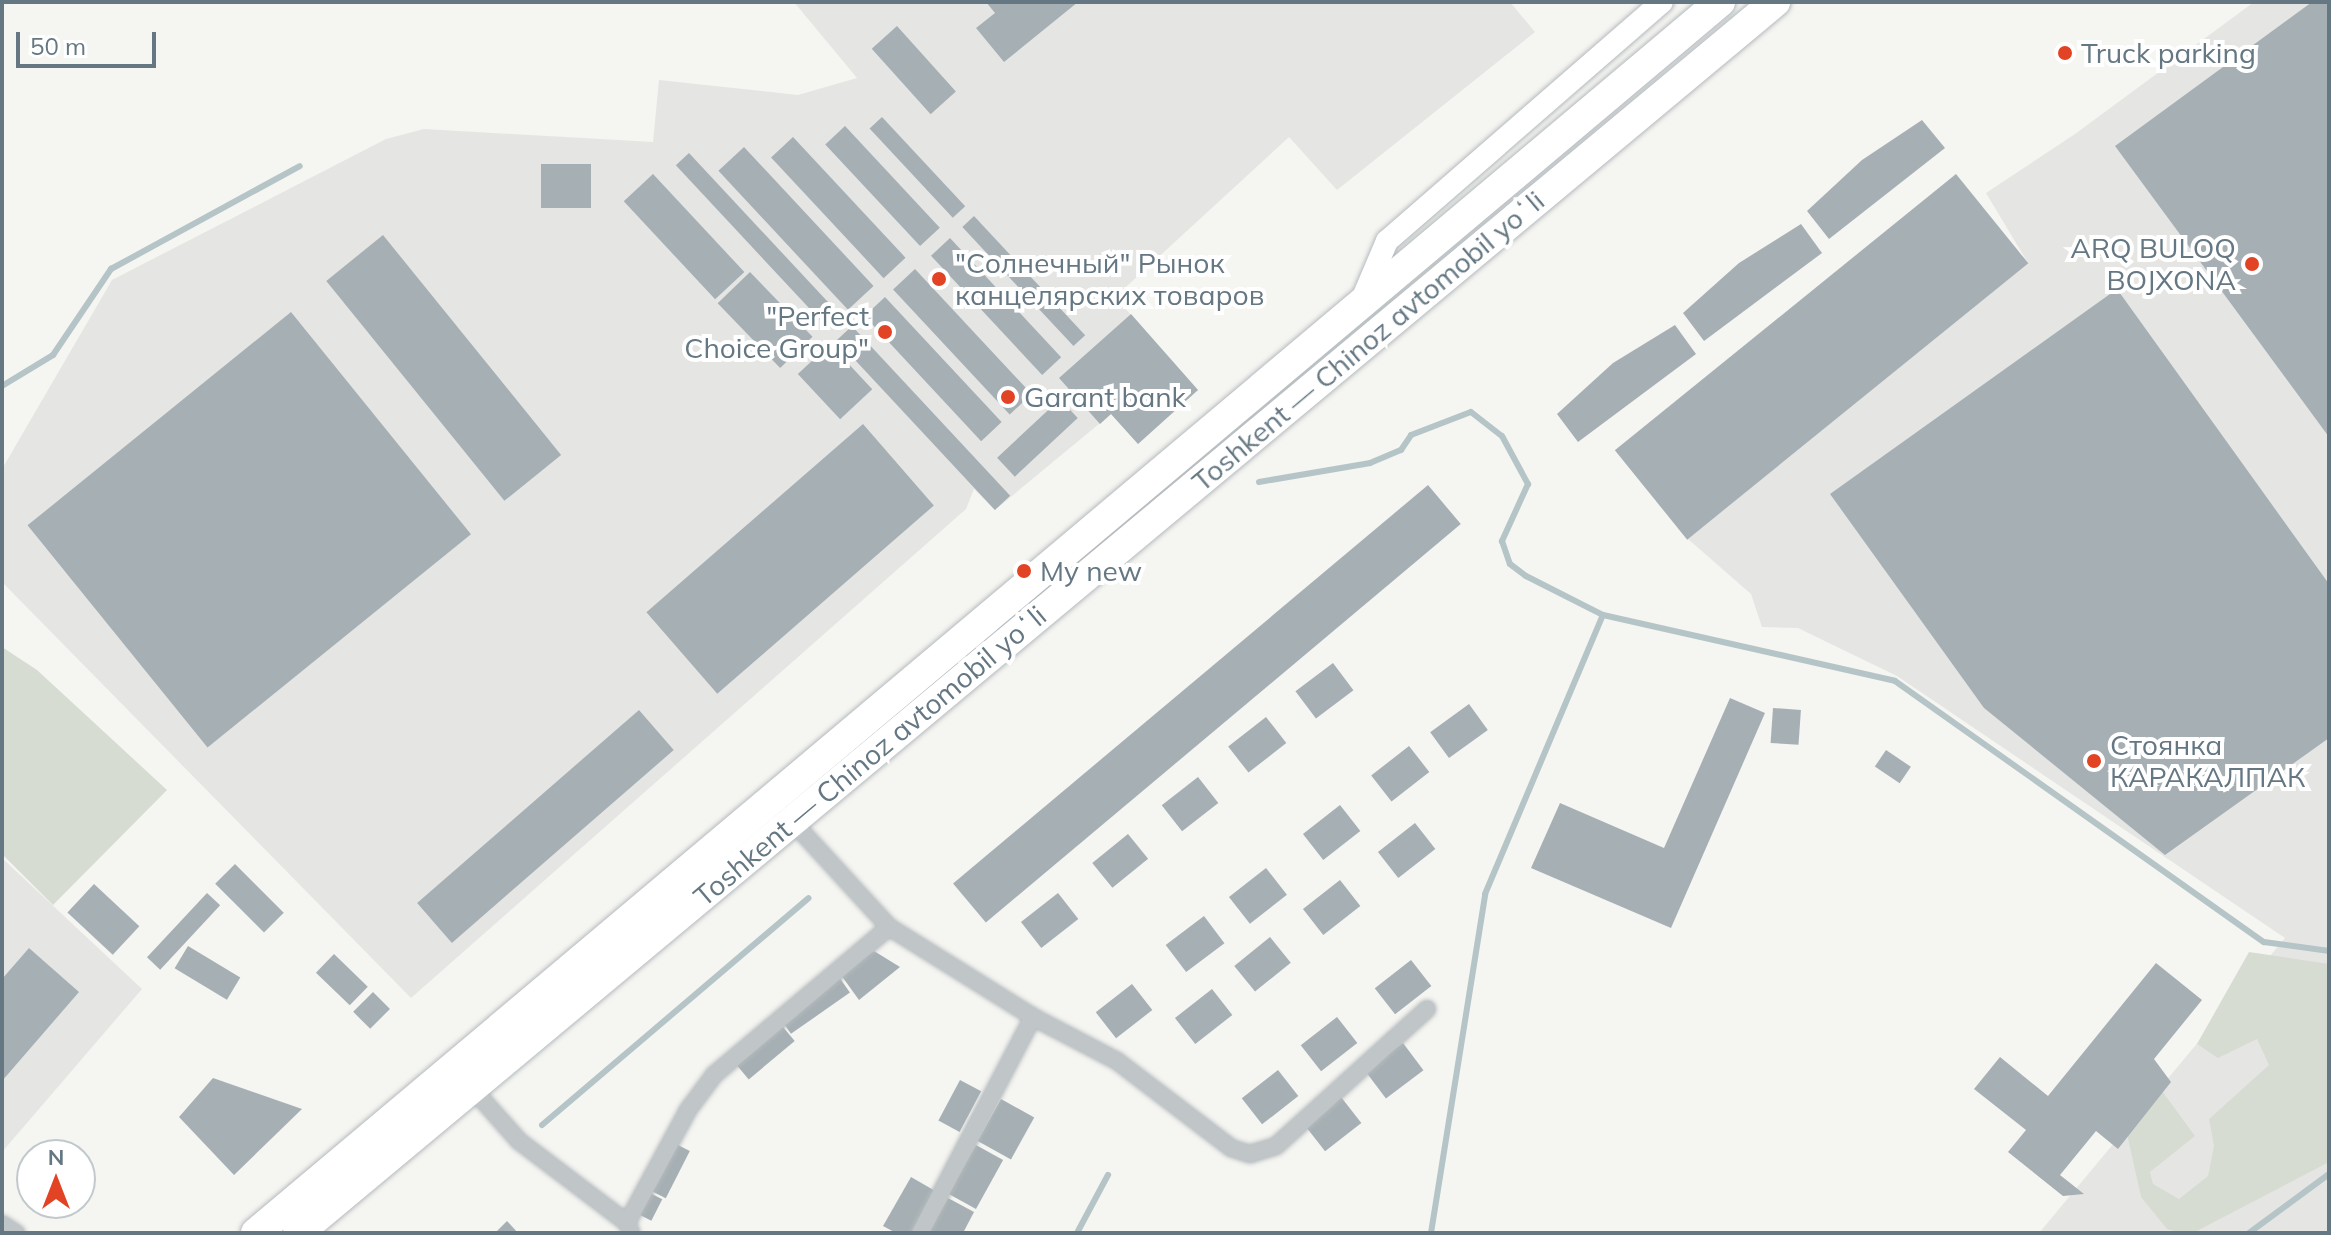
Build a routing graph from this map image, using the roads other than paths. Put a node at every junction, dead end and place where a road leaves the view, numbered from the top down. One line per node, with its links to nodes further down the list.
1 (1662, 2): 5 (street)
2 (1720, 2): 4 (highway); 5 (highway, Toshkent — Chinoz avtomobil yoʻli)
3 (1775, 2): 4 (highway, Toshkent — Chinoz avtomobil yoʻli)
4 (1735, 35): 6 (highway, Toshkent — Chinoz avtomobil yoʻli)
5 (1360, 305): 14 (highway, Toshkent — Chinoz avtomobil yoʻli)
6 (792, 821): 7 (street); 10 (highway, Toshkent — Chinoz avtomobil yoʻli)
7 (889, 927): 9 (street); 12 (street)
8 (1427, 1009): 9 (street)
9 (1033, 1017): 16 (street)
10 (472, 1088): 12 (street); 15 (highway, Toshkent — Chinoz avtomobil yoʻli)
11 (2, 1224): 13 (street)
12 (629, 1228)
13 (16, 1233)
14 (256, 1233)
15 (298, 1233)
16 (920, 1233)

